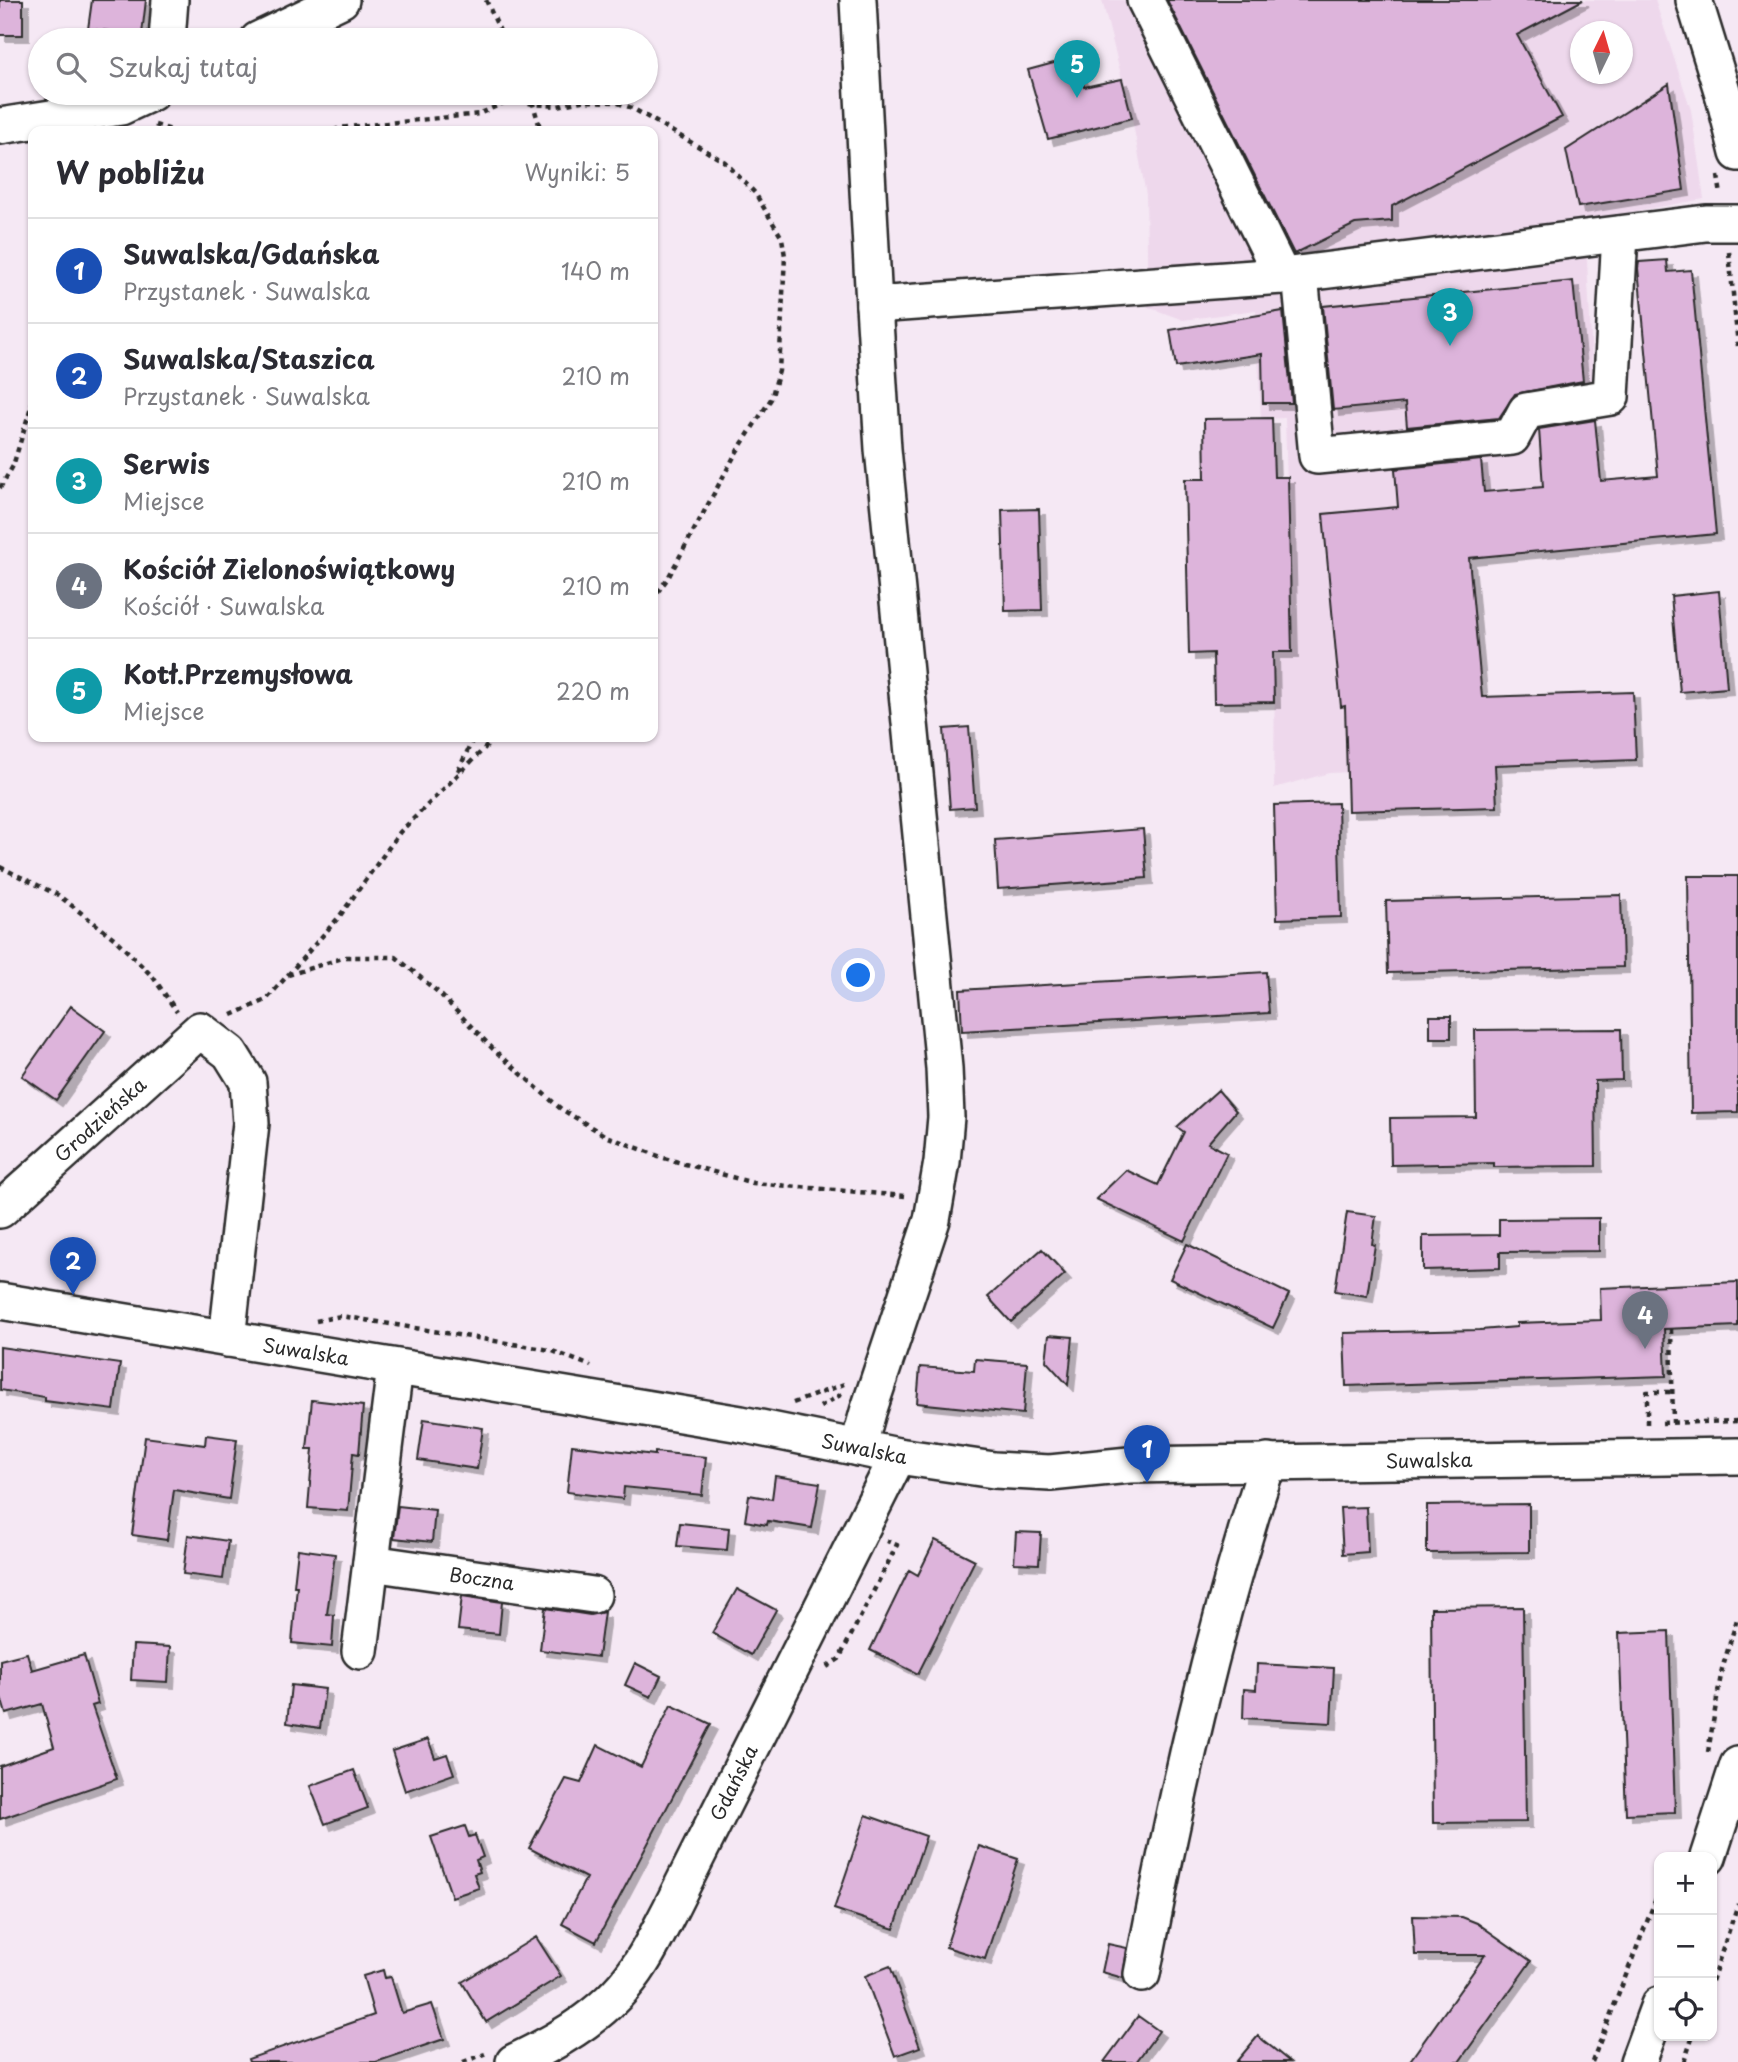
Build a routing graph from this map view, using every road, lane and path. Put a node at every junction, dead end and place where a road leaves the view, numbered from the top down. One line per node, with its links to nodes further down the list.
1 (170, 0): 7 (street)
2 (341, 0): 8 (street)
3 (486, 0): 9 (path)
4 (858, 0): 21 (street)
5 (1145, 0): 20 (street)
6 (1694, 0): 17 (street)
7 (168, 28)
8 (283, 28)
9 (499, 28)
10 (125, 105): 14 (street)
11 (499, 105): 15 (path)
12 (533, 105): 16 (path)
13 (624, 105): 24 (path)
14 (0, 126)
15 (359, 126)
16 (540, 126)
17 (1738, 153)
18 (1738, 223): 19 (street)
19 (1620, 234): 20 (street); 20 (street)
20 (1291, 275): 21 (street)
21 (874, 305): 31 (street)
22 (28, 416): 23 (path)
23 (0, 488)
24 (658, 591)
25 (472, 742): 27 (path)
26 (491, 742): 27 (path)
27 (457, 773): 29 (path)
28 (0, 867): 30 (path)
29 (288, 975): 30 (path); 31 (path)
30 (200, 1030): 32 (street, Grodzieńska); 35 (street)
31 (936, 1198): 44 (street)
32 (0, 1210)
33 (0, 1301): 35 (street, Suwalska)
34 (1671, 1329): 37 (path)
35 (227, 1339): 36 (street, Suwalska)
36 (395, 1367): 44 (street, Suwalska); 48 (street)
37 (1672, 1392): 42 (path); 43 (path)
38 (801, 1405): 39 (path)
39 (817, 1408)
40 (1738, 1421): 41 (path)
41 (1706, 1422)
42 (1673, 1423)
43 (1647, 1424)
44 (858, 1448): 45 (street, Suwalska)
45 (898, 1456): 47 (street, Suwalska); 60 (street, Gdańska)
46 (1738, 1456): 47 (street, Suwalska)
47 (1268, 1462): 56 (street)
48 (371, 1563): 49 (street, Boczna); 51 (street)
49 (593, 1595)
50 (1738, 1616): 52 (path)
51 (360, 1651)
52 (1721, 1765): 53 (street)
53 (1709, 1852)
54 (1654, 1904): 61 (path)
55 (1738, 1904): 57 (path)
56 (1142, 1974)
57 (1713, 1978)
58 (1654, 2019): 62 (street)
59 (1691, 2041): 63 (path)
60 (514, 2062)
61 (1592, 2062)
62 (1638, 2062)
63 (1684, 2062)

